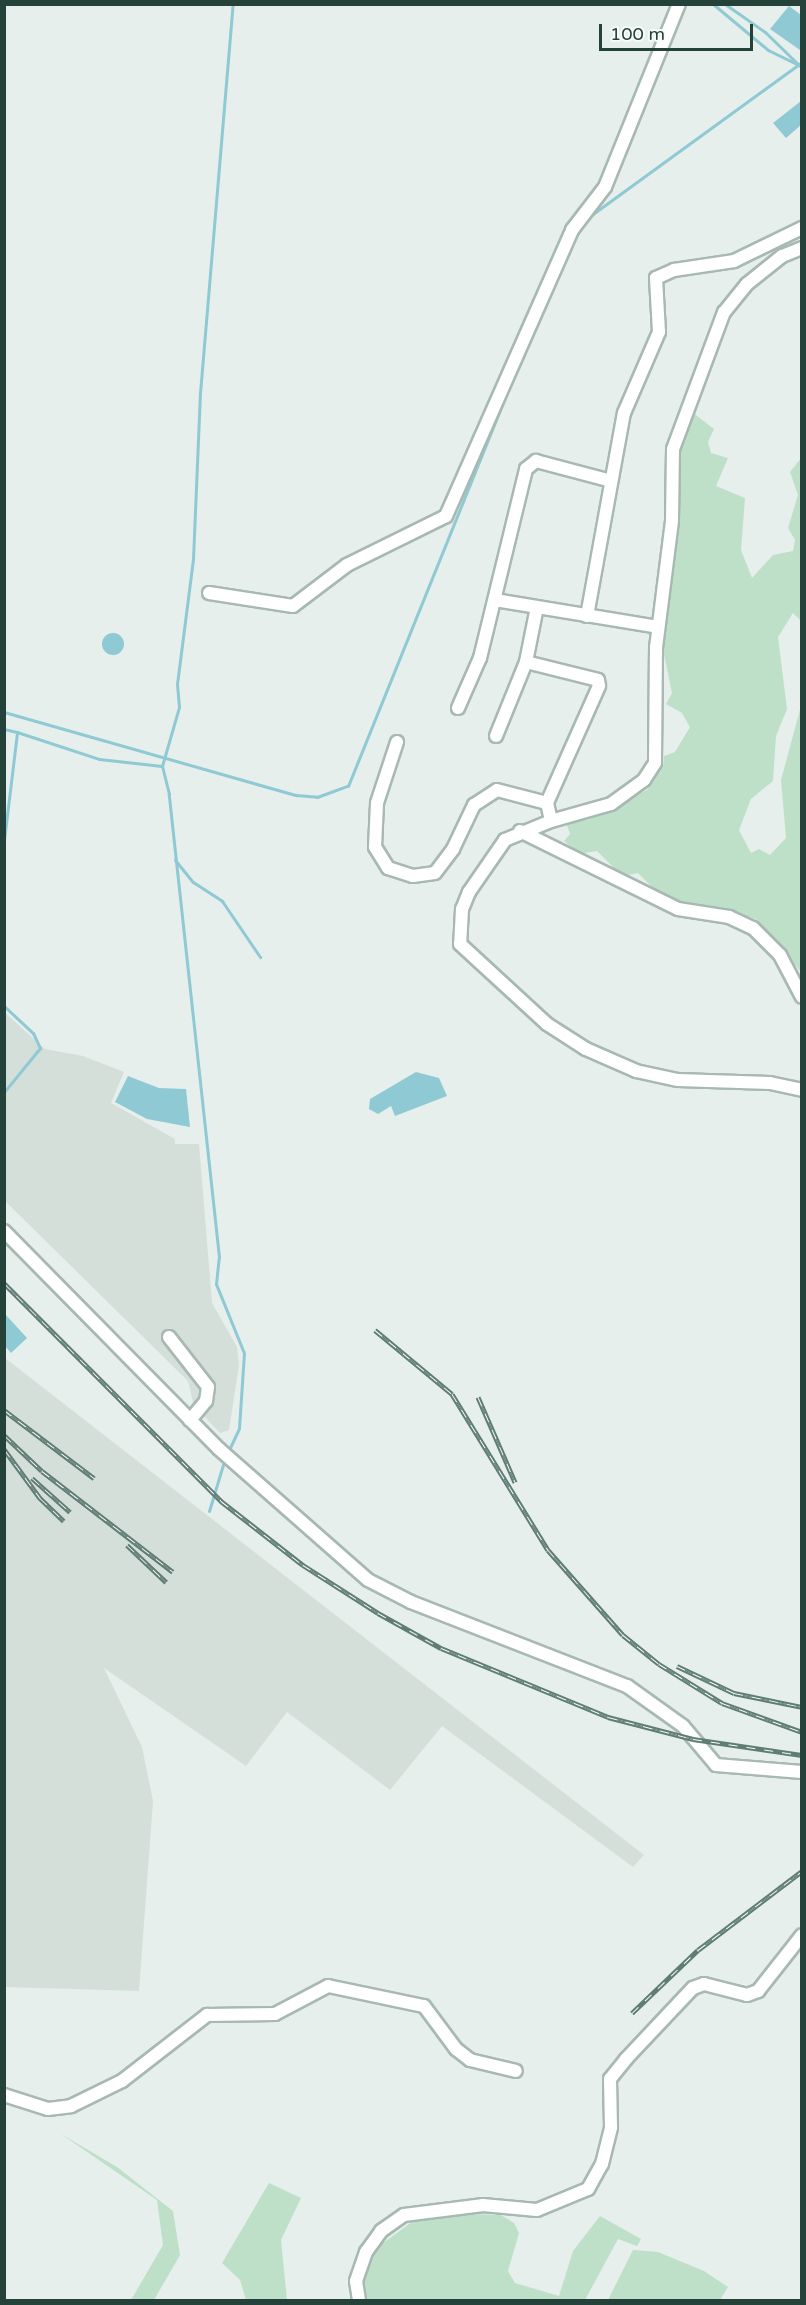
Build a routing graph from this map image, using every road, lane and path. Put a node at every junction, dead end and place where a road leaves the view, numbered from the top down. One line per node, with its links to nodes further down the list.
1 (680, 4): 5 (street)
2 (801, 228): 4 (street)
3 (801, 248): 9 (street)
4 (608, 480): 6 (street); 8 (street)
5 (209, 593)
6 (495, 600): 7 (street); 11 (street)
7 (537, 607): 8 (street); 10 (street)
8 (587, 616): 9 (street)
9 (658, 627): 15 (street)
10 (526, 662): 12 (street); 14 (street)
11 (458, 708)
12 (496, 736)
13 (397, 742): 14 (street)
14 (547, 803): 15 (street)
15 (551, 820): 16 (street)
16 (520, 831): 17 (street); 18 (street)
17 (801, 997)
18 (801, 1090)
19 (4, 1231): 21 (street)
20 (169, 1337): 21 (street)
21 (190, 1420): 22 (street)
22 (801, 1772)
23 (801, 1935): 26 (street)
24 (516, 2071): 25 (street)
25 (4, 2095)
26 (359, 2301)

